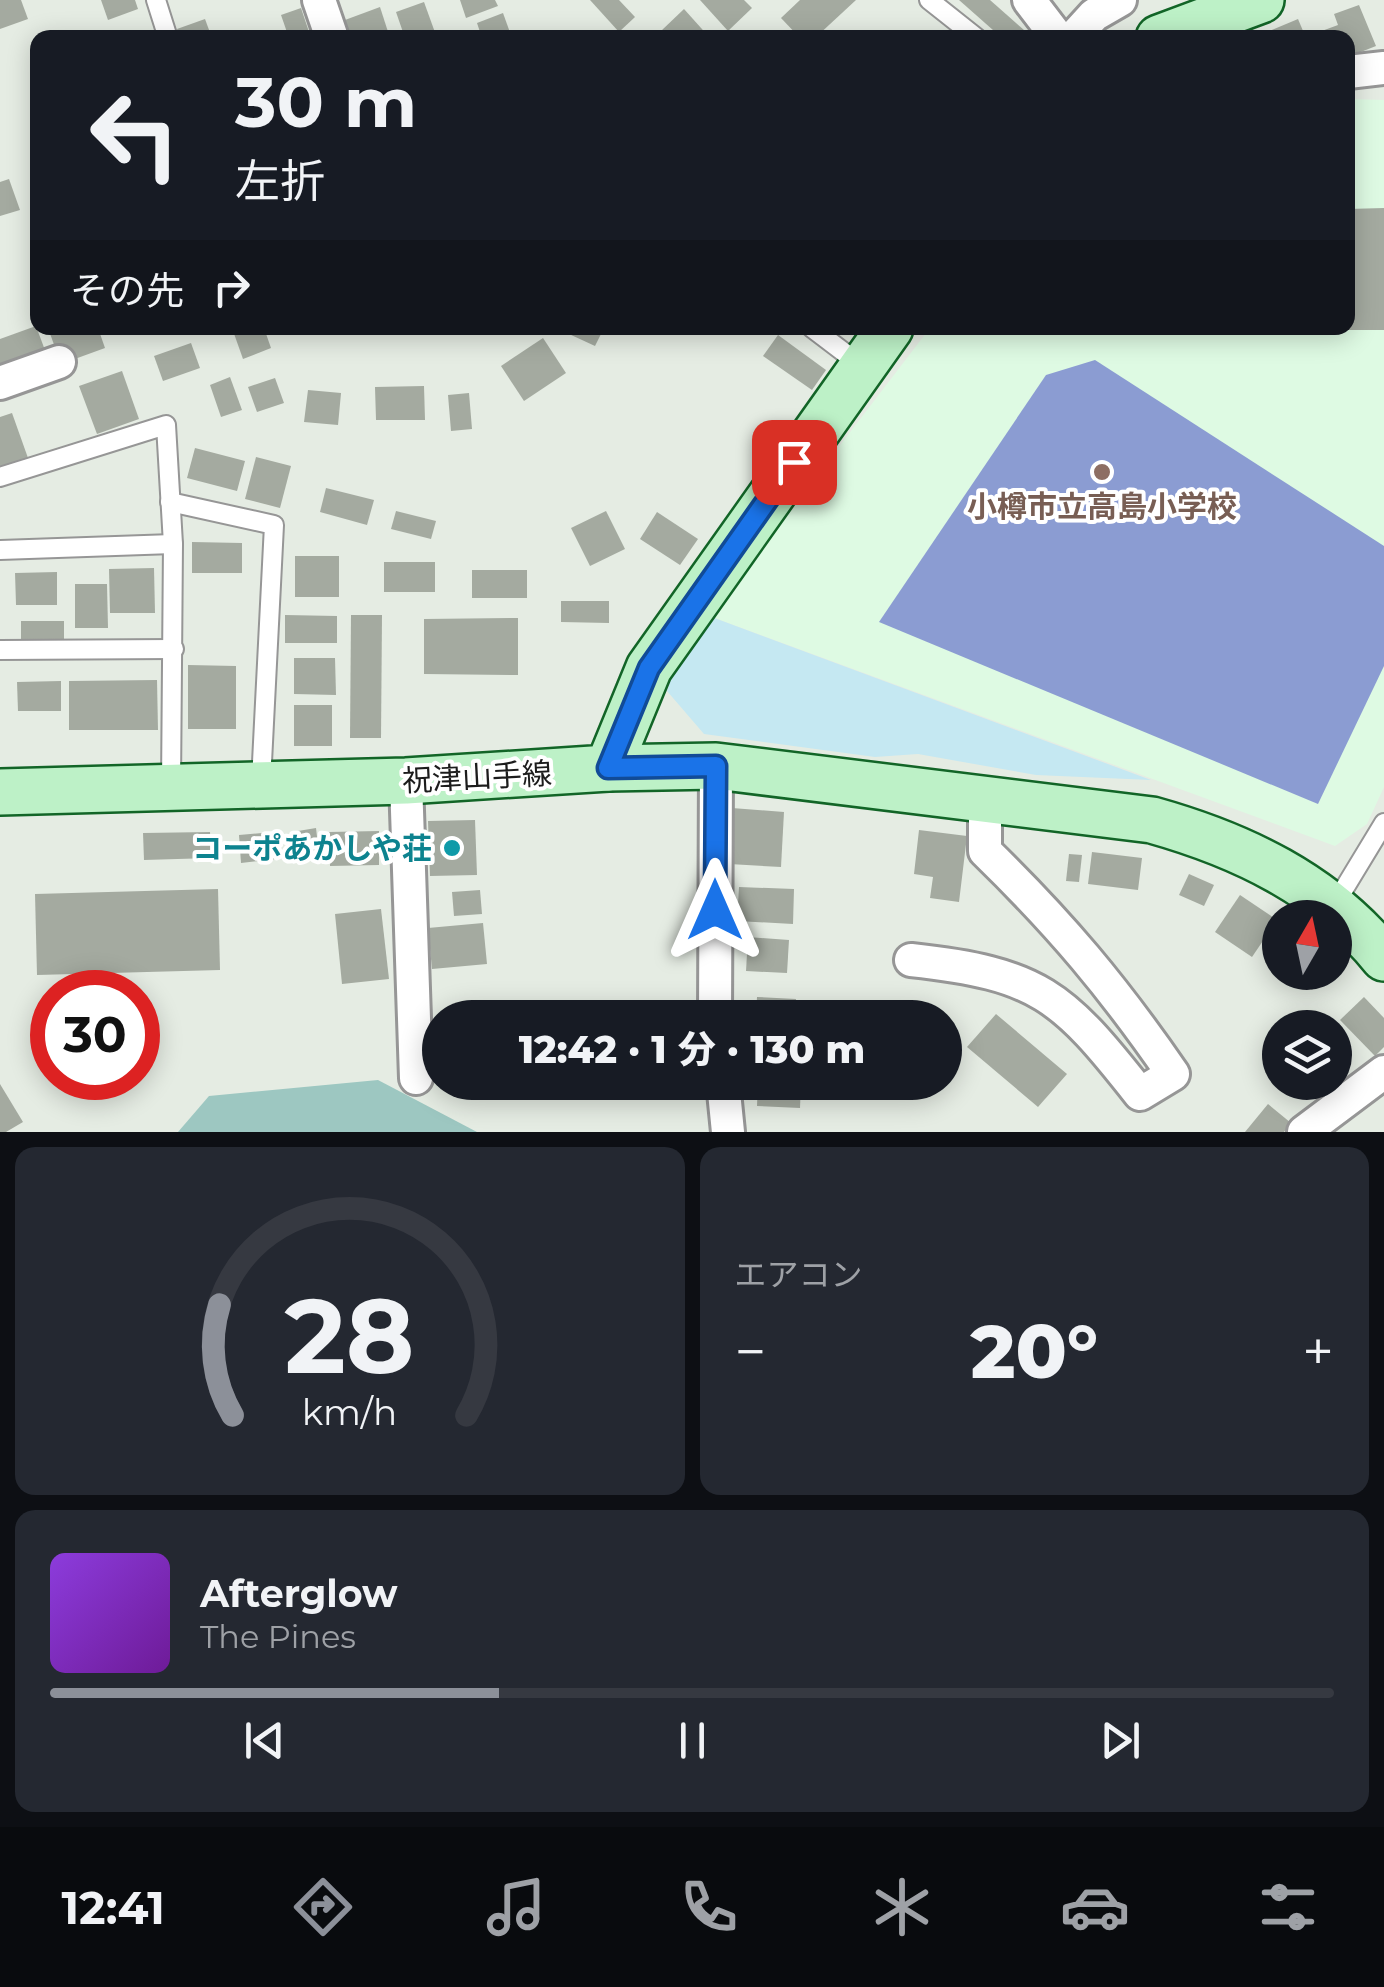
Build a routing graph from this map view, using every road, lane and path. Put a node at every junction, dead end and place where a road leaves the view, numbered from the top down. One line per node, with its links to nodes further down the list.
1 (156, 0): 7 (lane)
2 (319, 0): 8 (street)
3 (929, 0): 9 (lane)
4 (1029, 0): 10 (street)
5 (1120, 0): 11 (street)
6 (1261, 0): 12 (street)
7 (165, 30)
8 (329, 30)
9 (967, 30)
10 (1052, 30)
11 (1080, 30)
12 (1180, 30)
13 (1384, 68): 14 (street)
14 (1355, 71)
15 (821, 335): 18 (lane)
16 (885, 335): 18 (street)
17 (59, 362): 19 (street)
18 (862, 366): 27 (street)
19 (0, 382)
20 (0, 478): 21 (lane)
21 (170, 502): 22 (lane); 29 (lane)
22 (174, 544): 23 (lane); 24 (lane)
23 (0, 550)
24 (174, 649): 25 (lane); 30 (lane)
25 (0, 650)
26 (716, 766): 27 (street, 祝津山手線); 32 (street, 祝津山手線); 39 (street)
27 (608, 768): 28 (street, 祝津山手線)
28 (406, 781): 29 (street, 祝津山手線); 41 (street)
29 (260, 785): 30 (street, 祝津山手線)
30 (170, 788): 31 (street, 祝津山手線)
31 (0, 792)
32 (985, 799): 34 (street, 祝津山手線); 38 (street)
33 (1384, 823): 35 (lane)
34 (1323, 900)
35 (1337, 900)
36 (1352, 920): 37 (street, 祝津山手線)
37 (1384, 958)
38 (911, 960)
39 (715, 1000)
40 (1384, 1072): 44 (street)
41 (416, 1078)
42 (725, 1100): 43 (street)
43 (728, 1132)
44 (1304, 1132)

